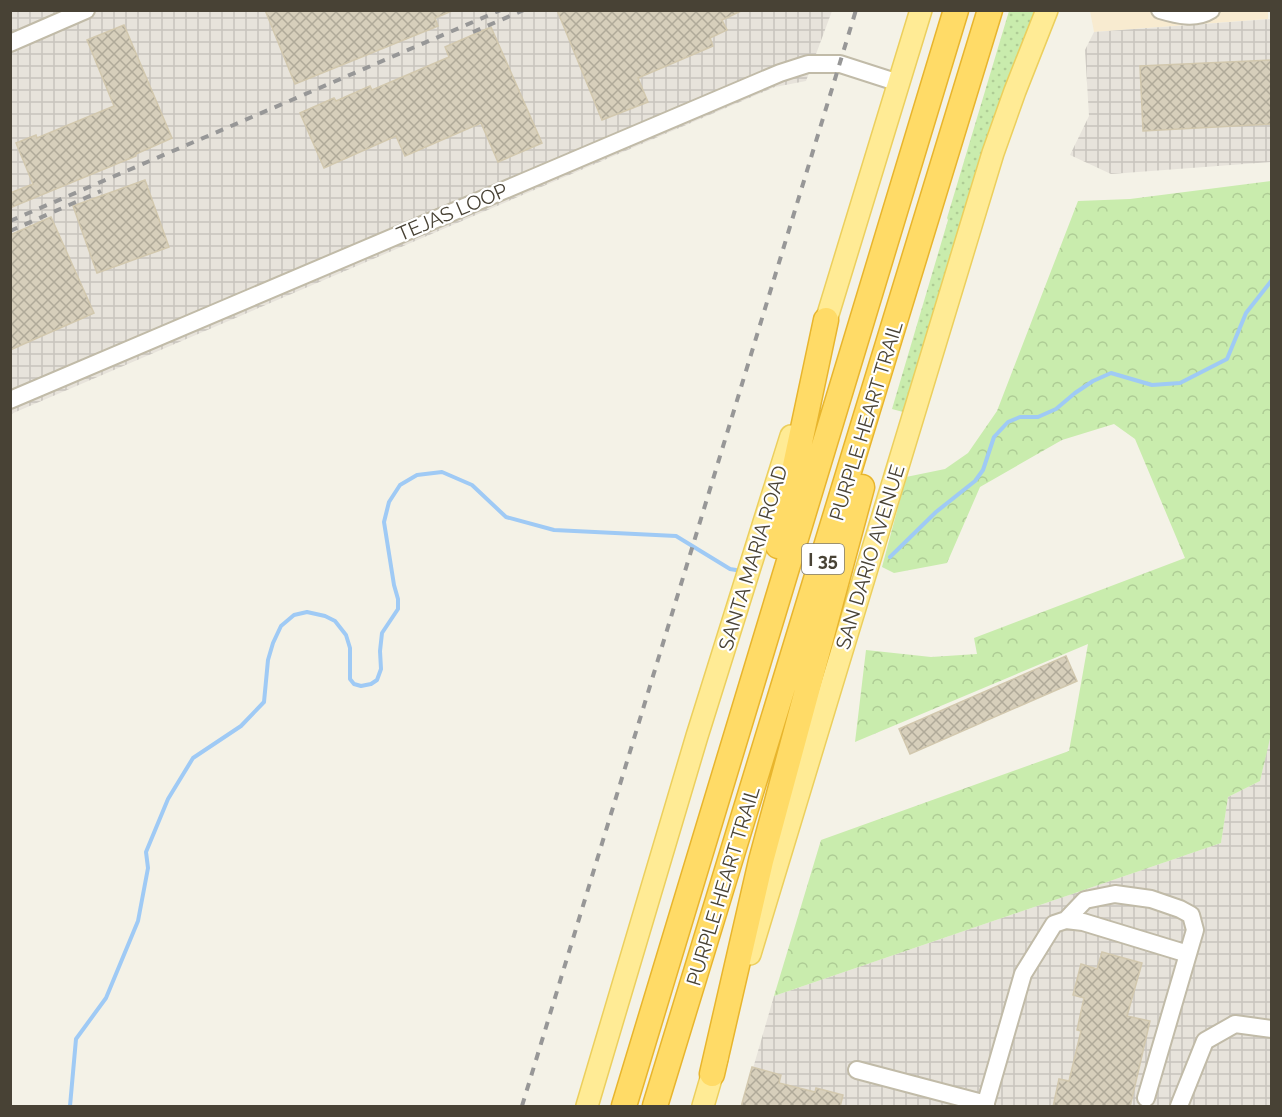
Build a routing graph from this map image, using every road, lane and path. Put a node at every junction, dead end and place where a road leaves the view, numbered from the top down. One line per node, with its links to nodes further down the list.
1 (86, 10): 8 (street)
2 (921, 10): 9 (main road, SANTA MARIA ROAD)
3 (956, 10): 13 (highway, PURPLE HEART TRAIL / I 35)
4 (990, 10): 11 (highway, PURPLE HEART TRAIL / I 35)
5 (1047, 10): 18 (main road, SAN DARIO AVENUE)
6 (1160, 10): 7 (street)
7 (1211, 10)
8 (10, 43)
9 (899, 82): 10 (main road, SANTA MARIA ROAD); 12 (street, TEJAS LOOP)
10 (826, 320): 13 (highway); 21 (main road, SANTA MARIA ROAD)
11 (884, 363): 18 (highway); 23 (highway, PURPLE HEART TRAIL / I 35)
12 (10, 400)
13 (745, 704): 22 (highway, PURPLE HEART TRAIL / I 35)
14 (1066, 920): 15 (street); 15 (street); 20 (street)
15 (1188, 954): 19 (street)
16 (1272, 1029): 25 (street)
17 (857, 1070): 20 (street)
18 (712, 1074): 24 (main road, SAN DARIO AVENUE)
19 (1146, 1098)
20 (985, 1105)
21 (587, 1107)
22 (624, 1107)
23 (656, 1107)
24 (703, 1107)
25 (1179, 1107)

